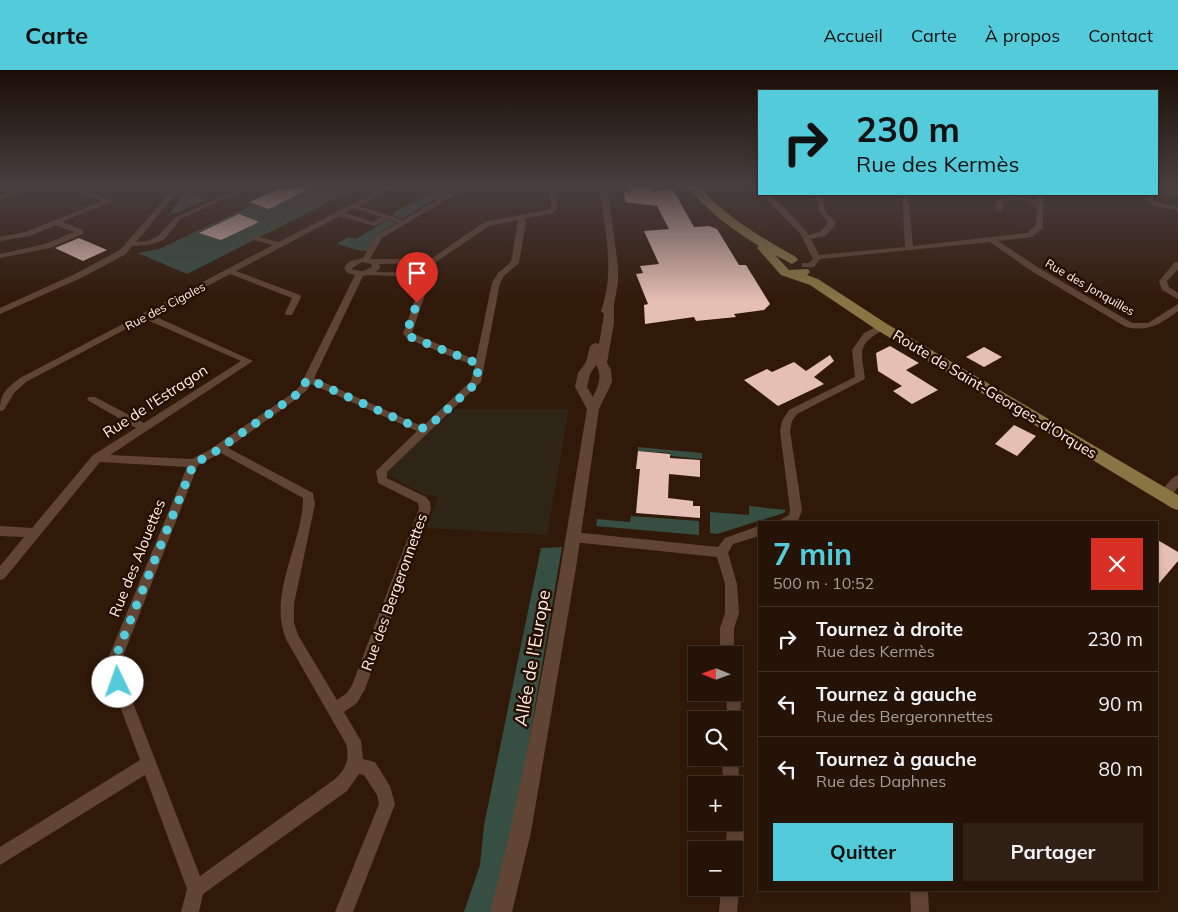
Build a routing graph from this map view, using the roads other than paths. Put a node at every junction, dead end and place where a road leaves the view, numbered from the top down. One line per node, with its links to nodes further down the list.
1 (53, 224): 17 (street)
2 (60, 224): 23 (street)
3 (147, 224): 20 (street)
4 (173, 224): 20 (street)
5 (319, 224): 21 (street, Rue des Cigales)
6 (399, 224): 26 (street)
7 (487, 224): 27 (street)
8 (522, 224): 41 (street, Rue des Bergeronnettes)
9 (608, 224): 35 (street, Allée de l'Europe)
10 (734, 224): 19 (main road)
11 (796, 224): 16 (street)
12 (831, 224): 16 (street)
13 (907, 224): 22 (street)
14 (1040, 224): 18 (street)
15 (253, 237): 21 (street)
16 (808, 238): 24 (street)
17 (0, 239)
18 (992, 240): 22 (street); 36 (street, Rue des Jonquilles)
19 (758, 242): 25 (main road); 29 (main road)
20 (131, 244): 37 (street)
21 (280, 246): 30 (street, Rue des Cigales)
22 (909, 248): 24 (street)
23 (0, 256)
24 (816, 257): 32 (street)
25 (792, 260): 29 (main road); 32 (main road)
26 (370, 261): 27 (street); 31 (street); 31 (street)
27 (433, 261): 33 (street)
28 (1178, 264): 34 (street)
29 (776, 265): 32 (main road)
30 (230, 271): 38 (street); 39 (street, Rue des Cigales)
31 (365, 273): 33 (street); 44 (street)
32 (805, 273): 40 (main road, Route de Saint-Georges-d'Orques)
33 (427, 275): 41 (street)
34 (1178, 297)
35 (609, 305): 42 (street, Allée de l'Europe); 43 (street, Allée de l'Europe)
36 (1178, 307)
37 (3, 309)
38 (289, 313)
39 (146, 316): 47 (street, Rue des Cigales); 48 (street, Rue de l'Estragon)
40 (882, 327): 54 (main road, Route de Saint-Georges-d'Orques); 55 (street)
41 (479, 364): 49 (street, Rue des Bergeronnettes)
42 (589, 367): 43 (street); 46 (street, Allée de l'Europe)
43 (603, 367): 46 (street, Allée de l'Europe)
44 (308, 379): 49 (street); 50 (street)
45 (92, 400): 48 (street)
46 (596, 401): 59 (street, Allée de l'Europe)
47 (0, 408)
48 (144, 428): 51 (street, Rue de l'Estragon)
49 (427, 428): 63 (street, Rue des Bergeronnettes)
50 (220, 448): 52 (street); 63 (street)
51 (97, 458): 52 (street); 58 (street, Rue de l'Estragon)
52 (194, 463): 64 (street, Rue des Alouettes)
53 (1178, 478): 54 (street)
54 (1172, 499)
55 (788, 521)
56 (0, 531): 58 (street)
57 (758, 531): 60 (street)
58 (35, 533): 61 (street, Rue de l'Estragon)
59 (573, 537): 60 (street); 72 (street, Allée de l'Europe)
60 (722, 553): 62 (street)
61 (0, 575)
62 (727, 646)
63 (336, 709): 65 (street)
64 (149, 763): 66 (street); 67 (street, Rue des Alouettes)
65 (354, 766): 67 (street); 71 (street)
66 (0, 857)
67 (196, 889): 70 (street)
68 (919, 891): 74 (street)
69 (729, 896): 73 (street)
70 (190, 912)
71 (344, 912)
72 (501, 912)
73 (728, 912)
74 (920, 912)

